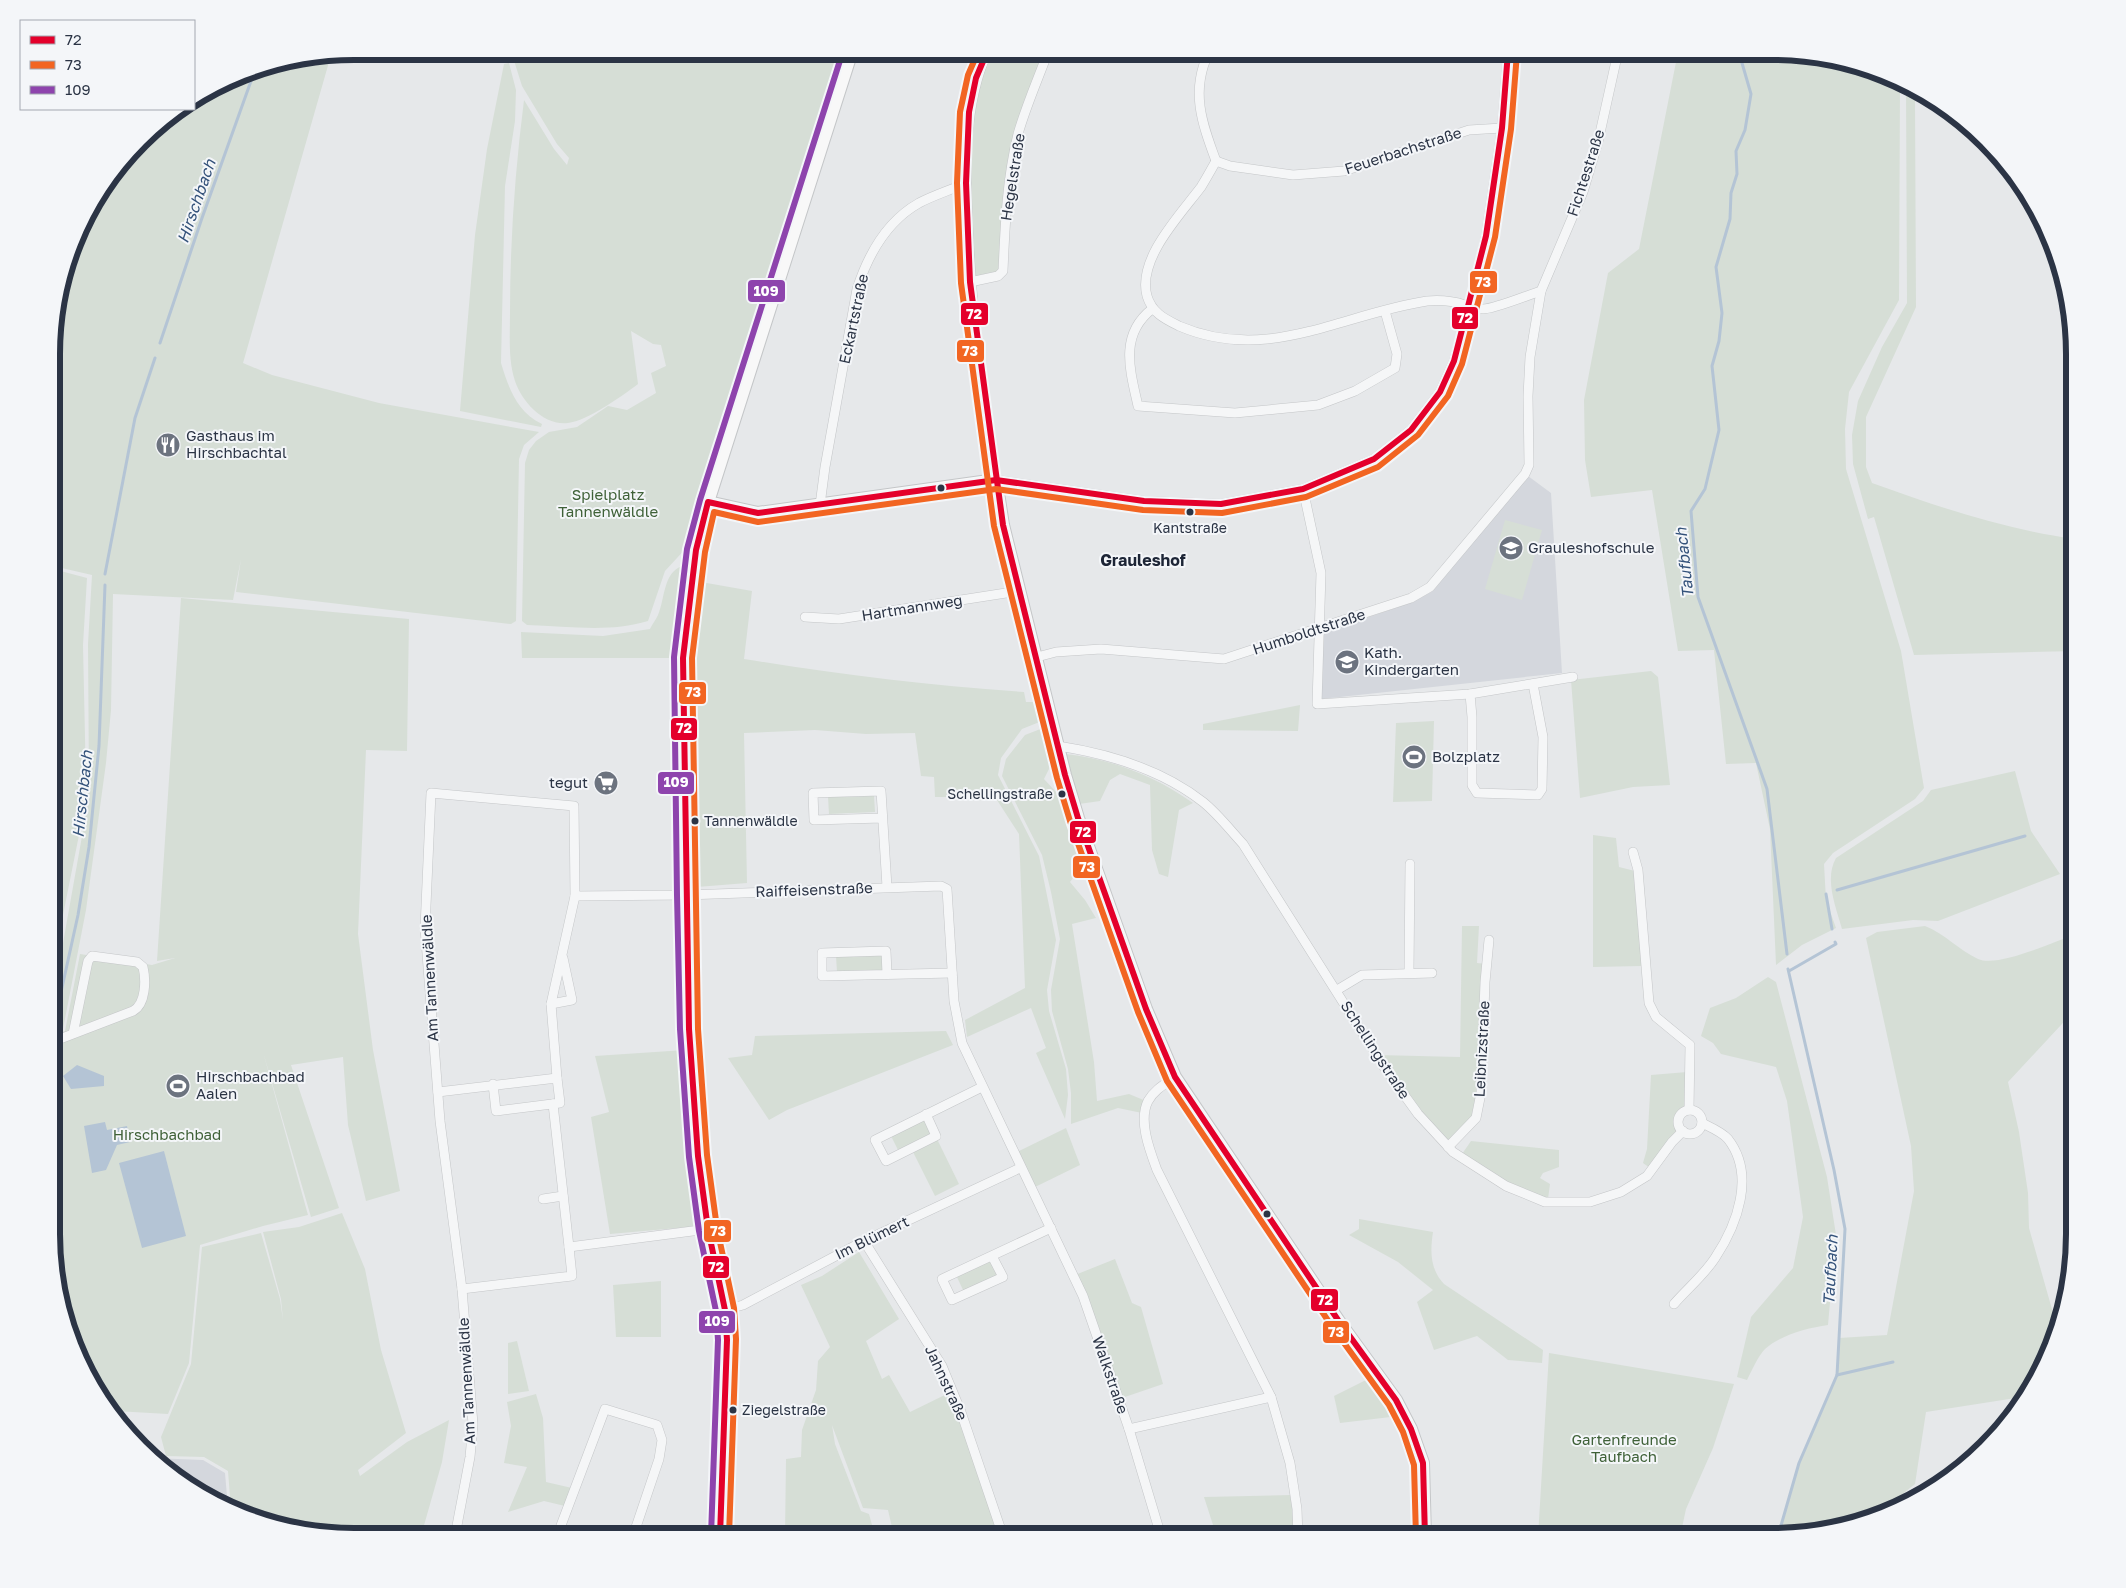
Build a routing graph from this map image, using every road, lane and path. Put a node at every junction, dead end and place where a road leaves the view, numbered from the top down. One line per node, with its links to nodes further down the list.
1 (849, 60): 18 (main road)
2 (984, 60): 9 (street)
3 (1045, 60): 10 (street, Hegelstraße)
4 (1205, 60): 8 (street)
5 (1507, 60): 7 (street)
6 (1616, 60): 11 (street, Fichtestraße)
7 (1502, 128): 8 (street, Feuerbachstraße); 12 (street)
8 (1216, 162): 13 (street)
9 (966, 183): 10 (street); 19 (street, Eckartstraße)
10 (970, 282): 16 (street)
11 (1541, 291): 12 (street); 15 (street, Fichtestraße)
12 (1470, 306): 14 (street); 17 (street)
13 (1152, 309): 14 (street); 14 (street)
14 (1385, 311)
15 (1525, 474): 22 (street, Humboldtstraße)
16 (996, 480): 17 (street); 19 (main road); 20 (main road)
17 (1303, 490): 22 (street)
18 (708, 502): 19 (main road); 32 (main road)
19 (820, 505)
20 (1019, 591): 21 (street, Hartmannweg); 23 (main road)
21 (805, 617)
22 (1318, 630): 23 (street, Humboldtstraße); 26 (street)
23 (1037, 657): 27 (main road)
24 (1573, 677): 25 (street)
25 (1533, 684): 26 (street); 26 (street)
26 (1470, 694)
27 (1058, 746): 40 (street, Schellingstraße); 44 (main road)
28 (882, 818): 28 (street); 31 (street)
29 (1633, 852): 50 (street)
30 (1410, 864): 36 (street)
31 (887, 887): 32 (street, Raiffeisenstraße); 38 (street, Raiffeisenstraße)
32 (686, 895): 33 (street); 59 (main road)
33 (575, 896): 35 (street); 48 (street, Am Tannenwäldle)
34 (1489, 940): 54 (street, Leibnizstraße)
35 (563, 956): 41 (street); 41 (street)
36 (1409, 972): 37 (street); 40 (street)
37 (1432, 972)
38 (952, 973): 39 (street); 47 (street)
39 (887, 974): 39 (street)
40 (1337, 990): 54 (street, Schellingstraße)
41 (551, 1004): 45 (street)
42 (73, 1034): 42 (street); 43 (street)
43 (60, 1039)
44 (1175, 1077): 66 (street); 75 (main road)
45 (557, 1078): 46 (street); 49 (street)
46 (493, 1084): 48 (street); 49 (street)
47 (982, 1087): 51 (street); 55 (street)
48 (438, 1092): 63 (street, Am Tannenwäldle)
49 (553, 1104): 56 (street)
50 (1689, 1110): 52 (street); 53 (street)
51 (926, 1114): 51 (street)
52 (1702, 1123): 53 (street, Schellingstraße); 64 (street)
53 (1683, 1132): 54 (street, Schellingstraße)
54 (1448, 1147)
55 (1020, 1168): 58 (street); 60 (street, Im Blümert)
56 (563, 1196): 57 (street); 61 (street)
57 (543, 1199)
58 (1051, 1228): 62 (street); 67 (street, Walkstraße)
59 (708, 1229): 61 (street); 65 (main road)
60 (864, 1241): 65 (street, Im Blümert); 72 (street, Jahnstraße)
61 (569, 1247): 63 (street)
62 (992, 1256): 62 (street)
63 (462, 1289): 68 (street, Am Tannenwäldle)
64 (1674, 1304)
65 (725, 1310): 71 (main road)
66 (1271, 1397): 67 (street, Walkstraße); 74 (street)
67 (1129, 1429): 73 (street, Walkstraße)
68 (457, 1528)
69 (560, 1528): 70 (street)
70 (636, 1528)
71 (720, 1528)
72 (1000, 1528)
73 (1159, 1528)
74 (1298, 1528)
75 (1425, 1528)

